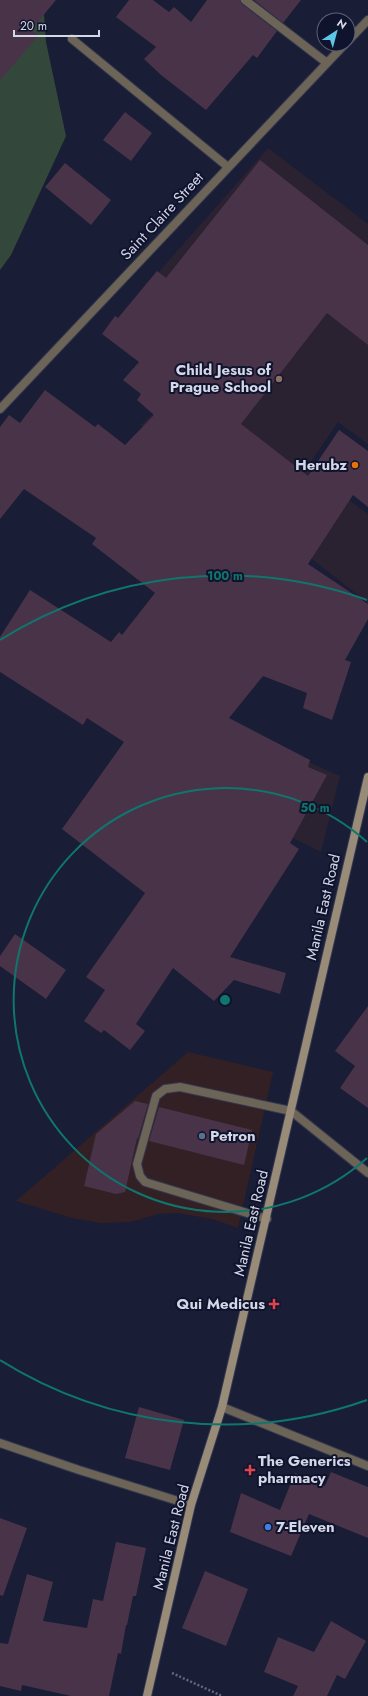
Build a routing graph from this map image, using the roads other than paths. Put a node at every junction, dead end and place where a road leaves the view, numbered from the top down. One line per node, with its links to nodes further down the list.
1 (245, 0): 6 (street)
2 (368, 20): 3 (street)
3 (356, 33)
4 (72, 39): 7 (street)
5 (337, 52): 6 (street, Saint Claire Street)
6 (327, 63): 7 (street, Saint Claire Street)
7 (228, 167): 8 (street, Saint Claire Street)
8 (0, 409)
9 (368, 778): 10 (main road, Manila East Road)
10 (292, 1111): 11 (street); 12 (main road, Manila East Road); 12 (street)
11 (368, 1173)
12 (266, 1219): 13 (main road, Manila East Road)
13 (222, 1407): 15 (street); 16 (main road, Manila East Road)
14 (0, 1442): 16 (street)
15 (368, 1466)
16 (191, 1505): 17 (main road, Manila East Road)
17 (147, 1696)

